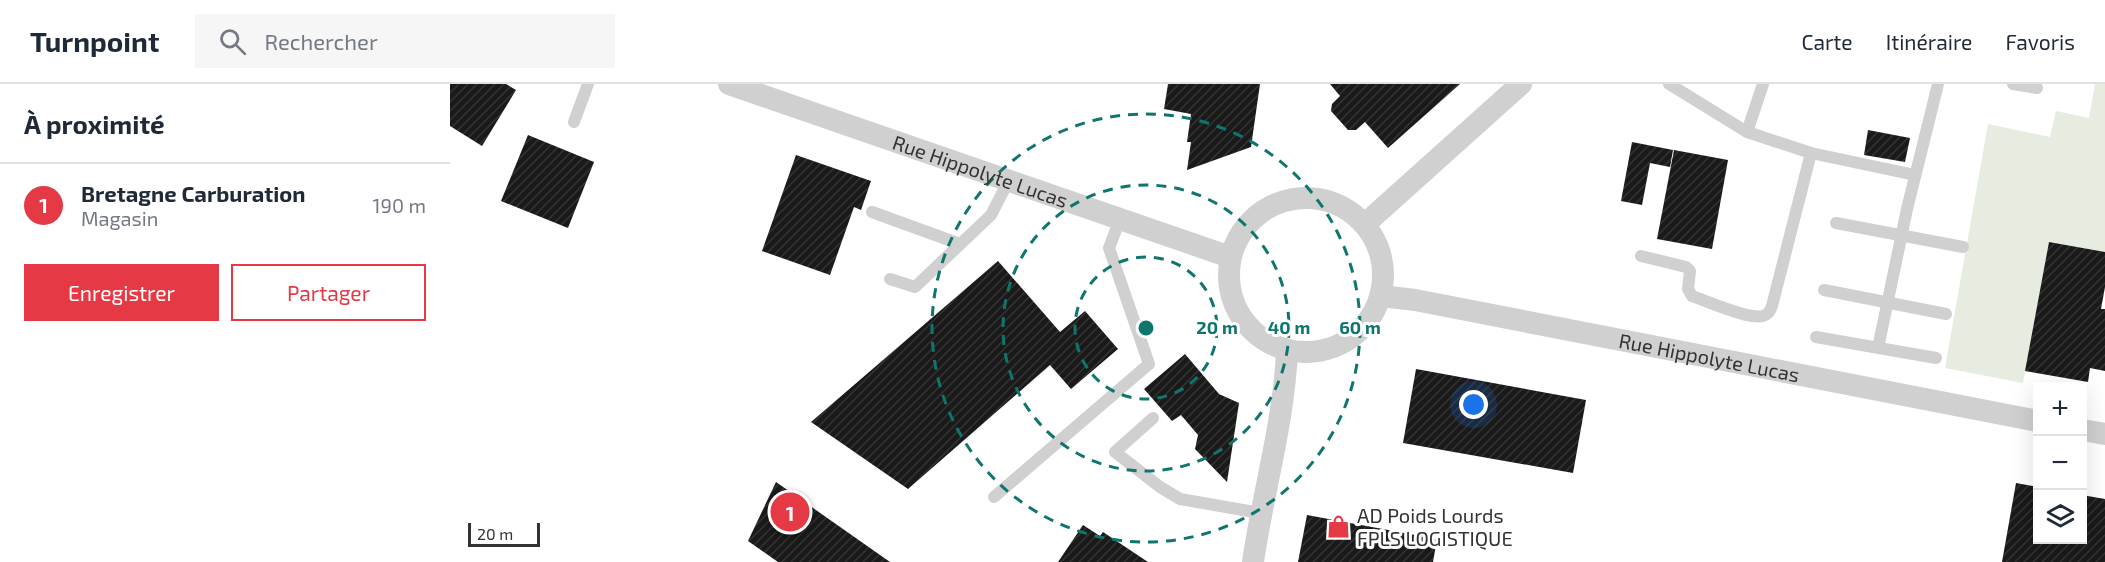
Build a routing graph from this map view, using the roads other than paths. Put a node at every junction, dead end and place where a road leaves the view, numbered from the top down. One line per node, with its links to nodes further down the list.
1 (588, 84): 9 (lane)
2 (1521, 84): 17 (street)
3 (1669, 84): 10 (lane)
4 (1763, 84): 10 (lane)
5 (1938, 84): 12 (lane)
6 (2013, 84): 8 (lane)
7 (736, 85): 13 (street, Rue Hippolyte Lucas)
8 (2037, 88)
9 (574, 122)
10 (1748, 132): 11 (lane)
11 (1811, 153): 12 (lane); 21 (lane)
12 (1916, 175): 18 (lane)
13 (1009, 180): 15 (street, Rue Hippolyte Lucas); 19 (lane)
14 (872, 212): 19 (lane)
15 (1120, 219): 22 (street, Rue Hippolyte Lucas); 36 (lane)
16 (1836, 223): 18 (lane)
17 (1365, 224): 22 (street); 25 (street)
18 (1902, 235): 20 (lane); 26 (lane)
19 (960, 244): 23 (lane)
20 (1963, 247)
21 (1641, 256)
22 (1230, 257): 30 (street)
23 (890, 279)
24 (1824, 290): 26 (lane)
25 (1381, 296): 30 (street); 33 (street, Rue Hippolyte Lucas)
26 (1888, 302): 27 (lane); 29 (lane)
27 (1946, 314)
28 (1816, 336): 29 (lane)
29 (1878, 348): 31 (lane)
30 (1287, 351): 37 (street)
31 (1936, 358)
32 (1153, 418): 37 (lane)
33 (2033, 420)
34 (2087, 431): 35 (street)
35 (2105, 434)
36 (994, 497)
37 (1260, 513): 38 (street)
38 (1253, 562)

